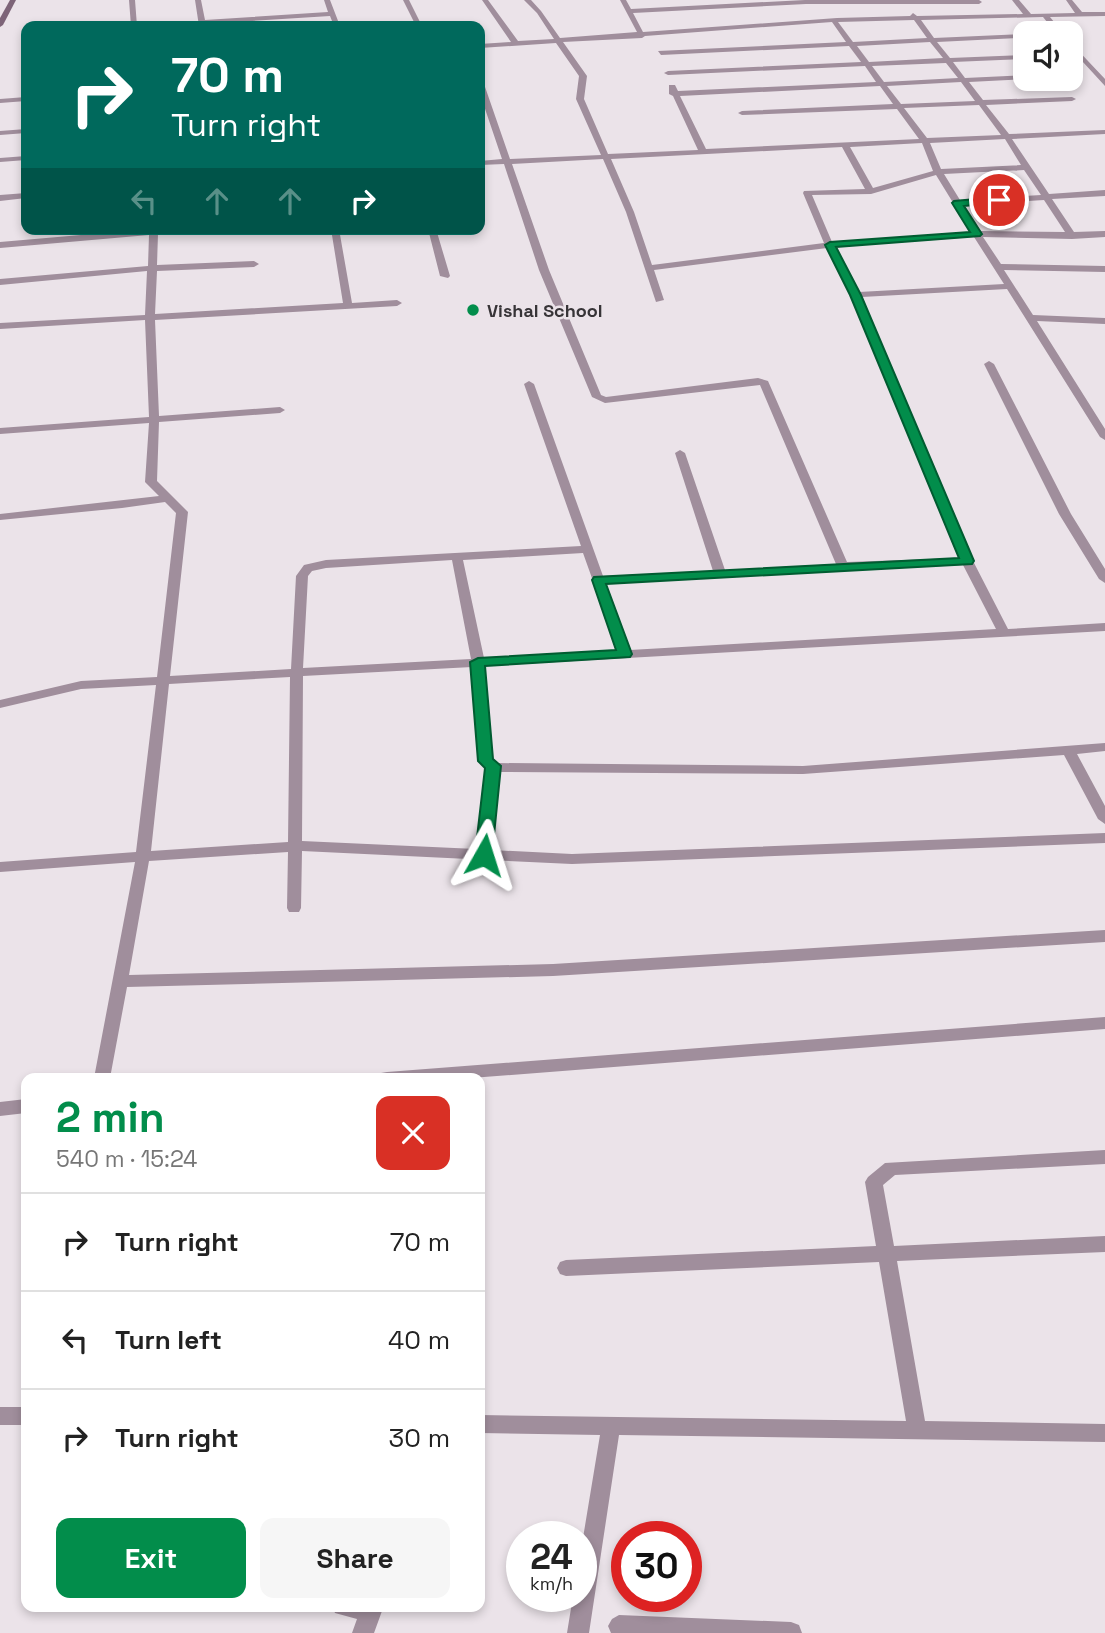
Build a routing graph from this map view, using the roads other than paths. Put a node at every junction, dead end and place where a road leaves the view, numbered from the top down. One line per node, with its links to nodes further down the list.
1 (13, 0): 28 (street)
2 (132, 0): 22 (street)
3 (198, 0): 23 (street)
4 (327, 0): 14 (street)
5 (406, 0): 26 (street)
6 (485, 0): 33 (street)
7 (527, 0): 31 (street)
8 (623, 0): 13 (street)
9 (1015, 0): 17 (street)
10 (1069, 0): 16 (street)
11 (979, 1): 12 (street); 19 (street)
12 (905, 2): 13 (street); 20 (street)
13 (628, 11): 29 (street)
14 (333, 14): 24 (street); 25 (street)
15 (1105, 14): 16 (street)
16 (1080, 15): 18 (street)
17 (1029, 16): 18 (street); 19 (street)
18 (1045, 16): 27 (street)
19 (992, 17): 20 (street)
20 (916, 19): 21 (street); 32 (street)
21 (834, 20): 29 (street); 34 (street)
22 (134, 21)
23 (202, 21)
24 (241, 21)
25 (335, 21)
26 (416, 21)
27 (1049, 21)
28 (0, 25)
29 (646, 35): 31 (street); 36 (street)
30 (1013, 36): 32 (street)
31 (559, 41): 33 (street); 61 (street)
32 (933, 41): 34 (street); 39 (street)
33 (516, 44): 35 (street)
34 (852, 44): 36 (street); 40 (street)
35 (485, 46)
36 (661, 53): 41 (street)
37 (1013, 58): 39 (street)
38 (1083, 58): 44 (street)
39 (948, 60): 40 (street); 43 (street)
40 (867, 64): 41 (street); 45 (street)
41 (668, 73): 46 (street)
42 (1013, 78): 43 (street)
43 (963, 80): 45 (street); 51 (street)
44 (1105, 83)
45 (882, 84): 46 (street); 52 (street)
46 (673, 94): 60 (street)
47 (485, 98): 64 (street)
48 (21, 99): 50 (street)
49 (1072, 99): 51 (street)
50 (0, 101)
51 (981, 104): 52 (street); 57 (street)
52 (900, 108): 53 (street); 58 (street)
53 (743, 113)
54 (21, 131): 56 (street)
55 (1105, 132): 57 (street)
56 (0, 133)
57 (1007, 137): 58 (street); 66 (street)
58 (925, 141): 59 (street); 67 (street)
59 (845, 145): 60 (street); 68 (street)
60 (703, 152): 61 (street)
61 (608, 157): 64 (street); 86 (street)
62 (21, 158): 63 (street)
63 (0, 160)
64 (508, 162): 65 (street); 111 (street)
65 (485, 163)
66 (1026, 167): 67 (street); 71 (street)
67 (938, 172): 68 (street); 73 (street)
68 (871, 191): 82 (street)
69 (1105, 193): 71 (street)
70 (21, 196): 72 (street)
71 (1044, 196): 73 (street); 80 (street)
72 (0, 198)
73 (957, 203): 74 (street)
74 (977, 234): 80 (street); 82 (street); 84 (street)
75 (1105, 234): 80 (street)
76 (111, 235): 81 (street)
77 (155, 235): 85 (street)
78 (336, 235): 94 (street)
79 (434, 235): 88 (street)
80 (1072, 236)
81 (0, 245)
82 (830, 245): 86 (street); 91 (street)
83 (254, 264): 85 (street)
84 (998, 267): 87 (street); 90 (street)
85 (154, 268): 89 (street); 95 (street)
86 (648, 268): 92 (street)
87 (1105, 269)
88 (445, 276)
89 (0, 282)
90 (1010, 286): 91 (street); 96 (street)
91 (856, 295): 110 (street)
92 (659, 300)
93 (397, 303): 94 (street)
94 (348, 307): 95 (street)
95 (150, 316): 98 (street); 102 (street)
96 (1029, 318): 97 (street); 104 (street)
97 (1105, 321)
98 (0, 326)
99 (989, 364): 113 (street)
100 (529, 384): 108 (street)
101 (280, 410): 102 (street)
102 (154, 420): 103 (street); 106 (street)
103 (0, 431)
104 (1105, 437)
105 (680, 453): 112 (street)
106 (166, 498): 107 (street); 120 (street)
107 (0, 517)
108 (587, 549): 109 (street); 114 (street)
109 (457, 558): 118 (street); 119 (street)
110 (967, 561): 111 (street); 116 (street)
111 (848, 567): 112 (street)
112 (720, 574): 114 (street)
113 (1105, 579)
114 (598, 580): 117 (street)
115 (1105, 627): 116 (street)
116 (1004, 632): 117 (street)
117 (625, 654): 118 (street)
118 (478, 662): 119 (street); 124 (street)
119 (298, 673): 120 (street); 127 (street)
120 (163, 681): 121 (street); 129 (street)
121 (0, 704)
122 (1105, 747): 123 (street)
123 (1068, 750): 124 (street); 125 (street)
124 (493, 766): 128 (street)
125 (1105, 819)
126 (1105, 838): 128 (street)
127 (296, 846): 128 (street); 129 (street); 131 (street)
128 (484, 855)
129 (144, 856): 130 (street); 133 (street)
130 (1, 864)
131 (294, 908)
132 (1105, 936): 133 (street)
133 (119, 981): 135 (street)
134 (1105, 1023): 136 (street)
135 (103, 1073)
136 (452, 1073)
137 (21, 1107): 138 (street)
138 (0, 1109)
139 (1105, 1157): 141 (street)
140 (1105, 1244): 141 (street)
141 (886, 1253): 142 (street); 147 (street)
142 (566, 1268)
143 (0, 1416): 144 (street)
144 (21, 1416)
145 (485, 1424): 146 (street)
146 (611, 1426): 147 (street); 152 (street)
147 (917, 1431): 148 (street)
148 (1105, 1433)
149 (371, 1612): 151 (street)
150 (619, 1626): 153 (street)
151 (363, 1633)
152 (578, 1633)
153 (791, 1633)

